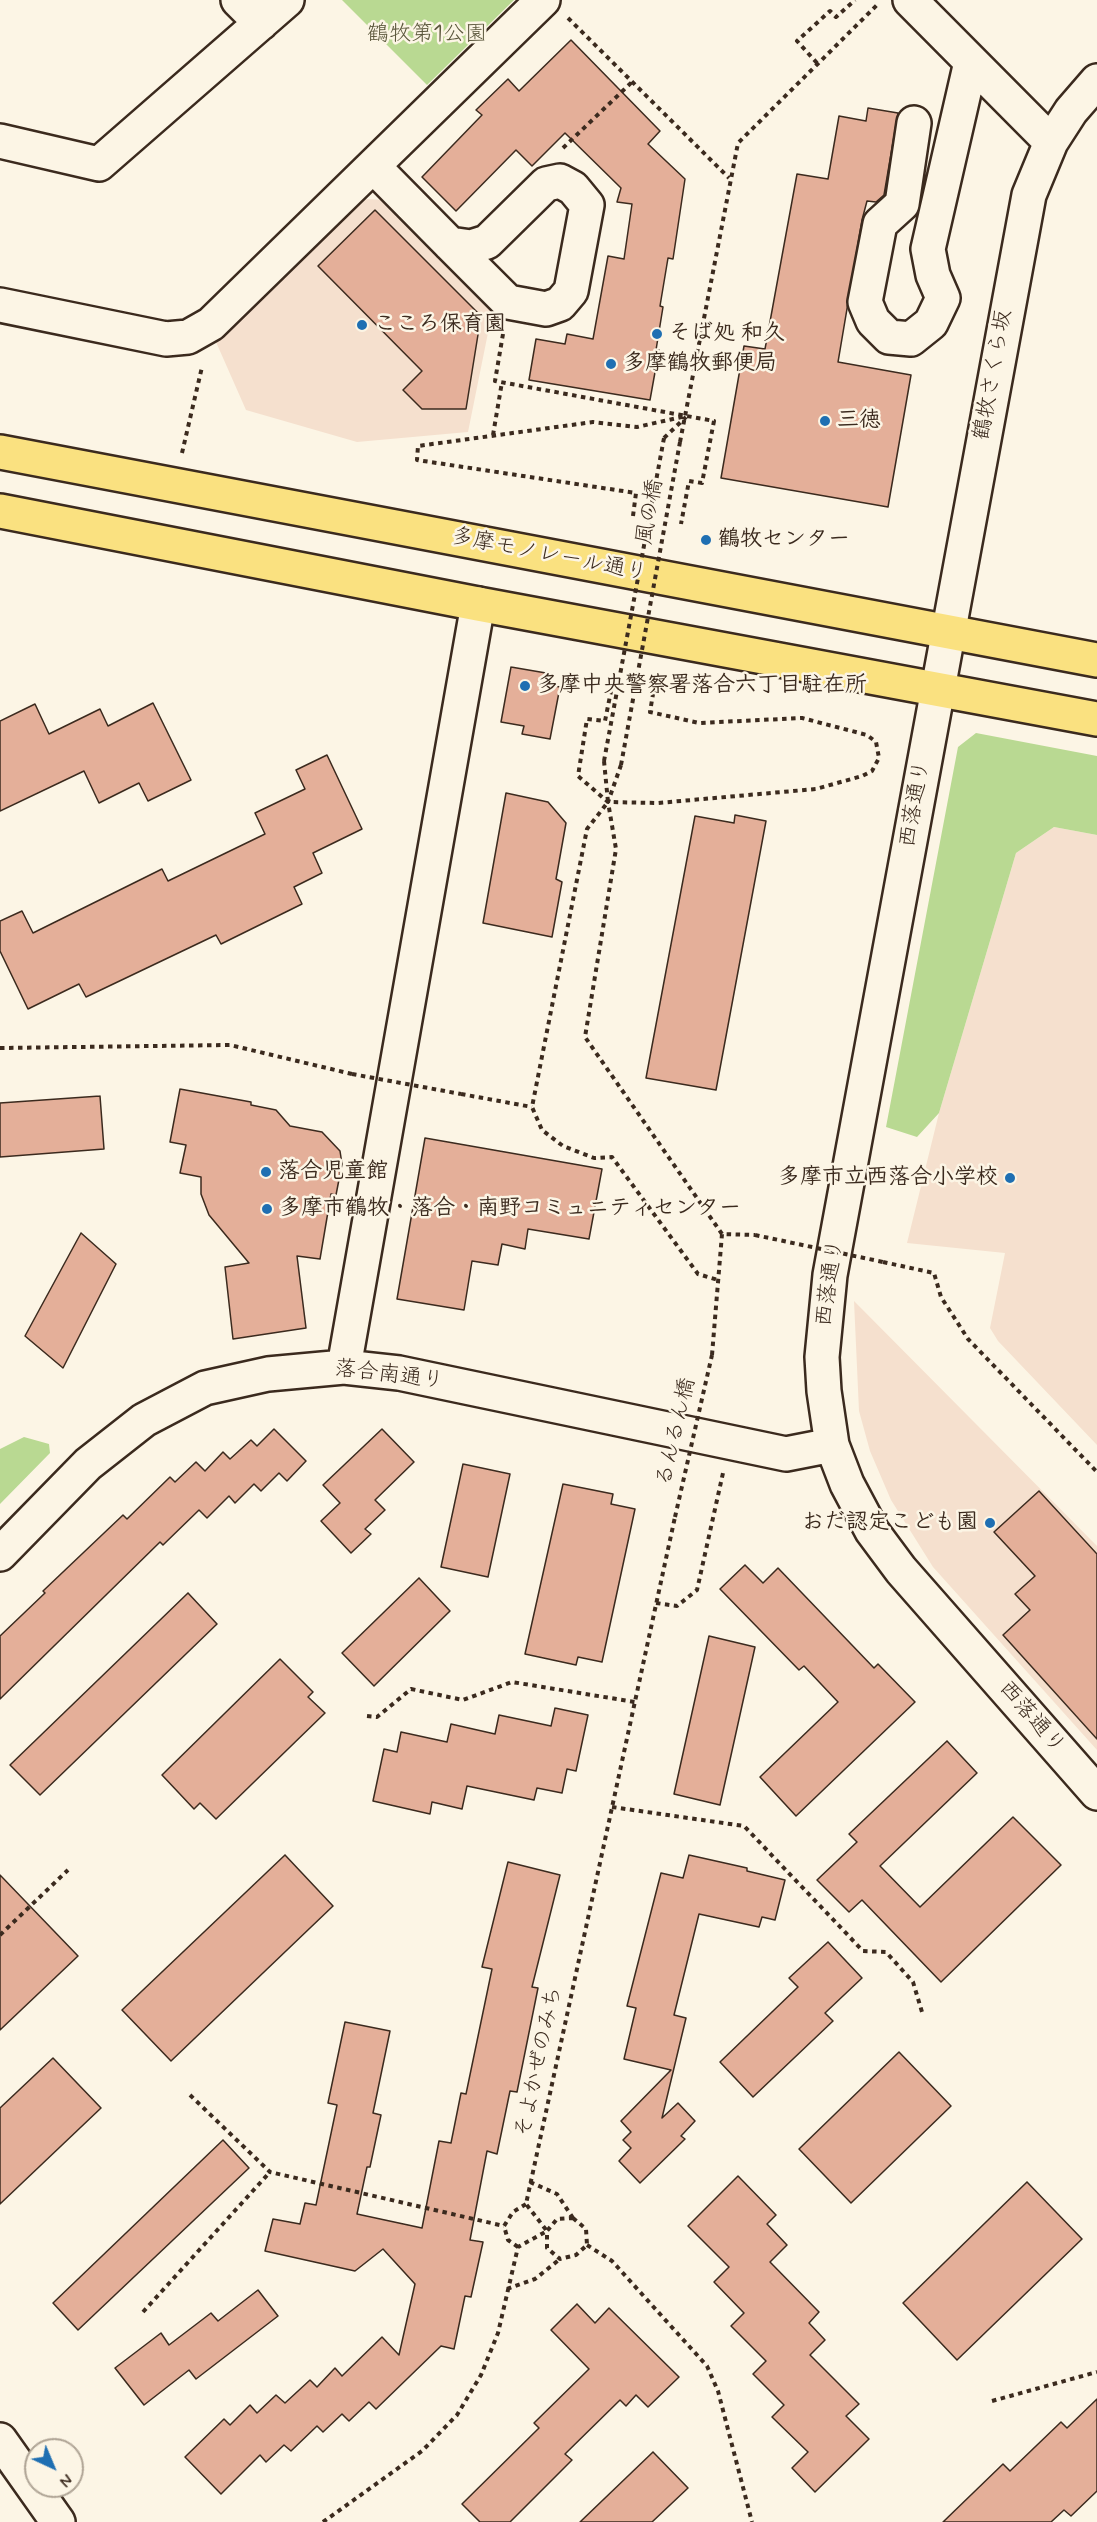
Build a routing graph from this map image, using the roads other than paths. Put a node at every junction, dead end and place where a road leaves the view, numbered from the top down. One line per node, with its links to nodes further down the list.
1 (238, 0): 5 (street)
2 (287, 0): 5 (street)
3 (910, 0): 6 (street)
4 (555, 8): 11 (street)
5 (261, 23): 9 (street)
6 (971, 62): 8 (street); 10 (street)
7 (1097, 81): 10 (street, 鶴牧さくら坂)
8 (914, 123)
9 (0, 141)
10 (1051, 142): 19 (street, 鶴牧さくら坂)
11 (374, 166): 13 (street); 15 (street)
12 (489, 239): 13 (street); 14 (street); 14 (street)
13 (450, 244): 14 (street)
14 (483, 278)
15 (0, 305)
16 (0, 452): 19 (main road, 多摩モノレール通り)
17 (0, 511): 18 (main road)
18 (478, 604): 21 (main road); 23 (street)
19 (948, 632): 20 (main road, 多摩モノレール通り); 21 (street, 鶴牧さくら坂)
20 (1097, 660)
21 (938, 688): 22 (main road); 24 (street, 西落通り)
22 (1097, 719)
23 (344, 1366): 24 (street, 落合南通り); 25 (street, 落合南通り)
24 (832, 1445): 26 (street, 西落通り)
25 (0, 1554)
26 (1097, 1793)
27 (0, 2440): 28 (street)
28 (58, 2522)

